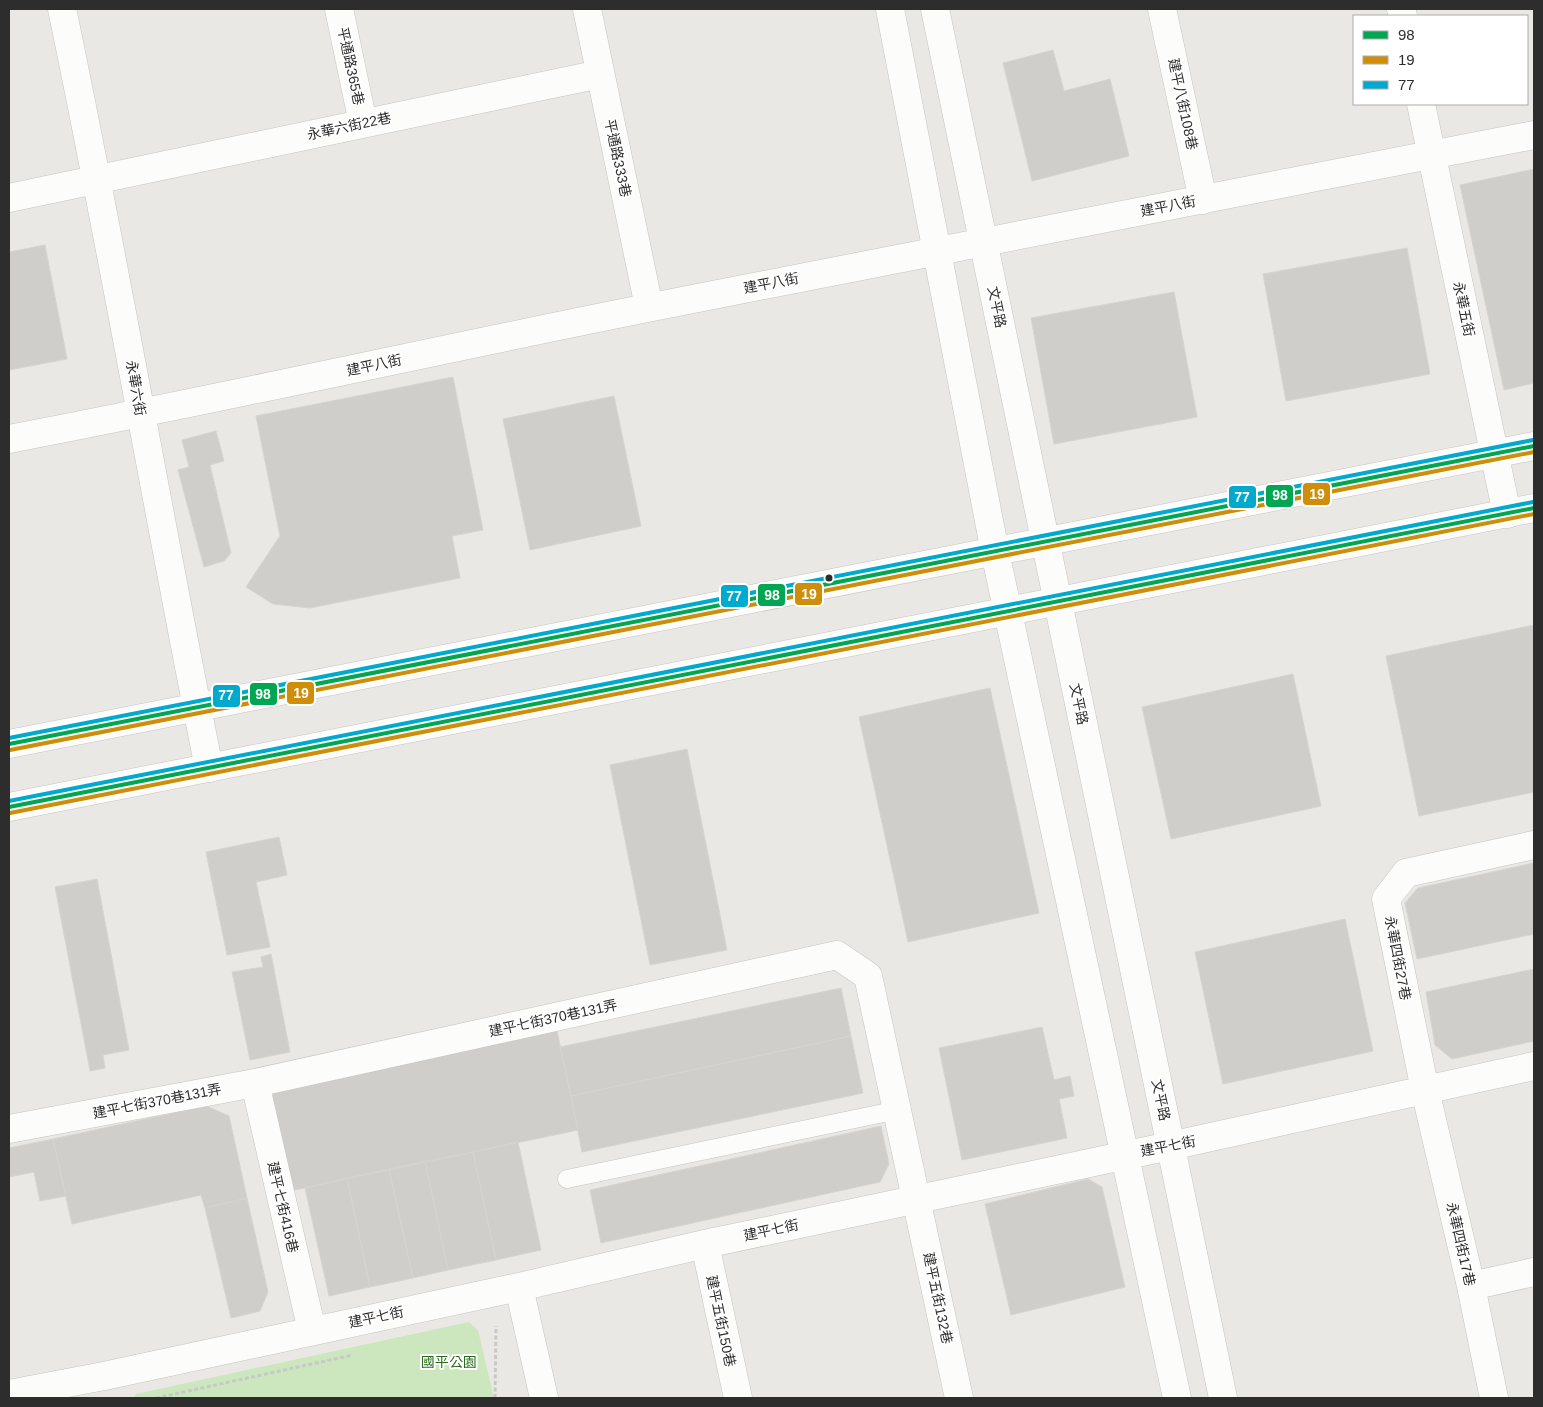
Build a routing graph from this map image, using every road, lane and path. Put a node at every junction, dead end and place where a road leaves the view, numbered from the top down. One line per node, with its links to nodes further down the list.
1 (62, 9): 12 (street, 永華六街)
2 (340, 9): 9 (street, 平通路365巷)
3 (587, 9): 7 (street, 平通路333巷)
4 (890, 9): 16 (street)
5 (935, 9): 15 (street, 文平路)
6 (1162, 9): 14 (street, 建平八街108巷)
7 (600, 74): 9 (street, 永華六街22巷); 17 (street, 平通路333巷)
8 (1421, 105): 11 (street, 永華五街)
9 (363, 123): 12 (street, 永華六街22巷)
10 (1534, 135): 11 (street, 建平八街)
11 (1432, 155): 14 (street, 建平八街); 21 (street, 永華五街)
12 (98, 180): 13 (street, 永華六街22巷); 18 (street, 永華六街)
13 (9, 198)
14 (1203, 200): 15 (street, 建平八街)
15 (983, 241): 16 (street, 建平八街); 24 (street, 文平路)
16 (937, 251): 17 (street, 建平八街); 25 (street)
17 (649, 307): 18 (street, 建平八街)
18 (141, 414): 19 (street, 建平八街); 28 (street, 永華六街)
19 (9, 439)
20 (1534, 446): 21 (street)
21 (1495, 454): 23 (street, 永華五街); 24 (street)
22 (1534, 508): 23 (street)
23 (1507, 514): 26 (street)
24 (1046, 542): 25 (street); 26 (street, 文平路)
25 (995, 552): 27 (street); 28 (street)
26 (1058, 601): 27 (street); 38 (street, 文平路)
27 (1008, 612): 30 (street); 39 (street)
28 (196, 707): 29 (street); 30 (street, 永華六街)
29 (9, 744)
30 (208, 768): 31 (street)
31 (9, 807)
32 (1534, 845): 35 (street, 永華四街27巷)
33 (1534, 1066): 35 (street, 建平七街)
34 (255, 1083): 36 (street, 建平七街370巷131弄); 37 (street, 建平七街370巷131弄); 47 (street, 建平七街416巷)
35 (1425, 1090): 38 (street, 建平七街); 44 (street, 永華四街17巷)
36 (898, 1110): 40 (lane); 41 (street, 建平七街370巷131弄)
37 (9, 1130)
38 (1170, 1146): 39 (street, 建平七街); 57 (street, 文平路)
39 (1124, 1154): 41 (street, 建平七街); 56 (street)
40 (567, 1179)
41 (917, 1198): 42 (street, 建平七街); 55 (street, 建平五街132巷)
42 (705, 1244): 45 (street, 建平七街); 54 (street, 建平五街150巷)
43 (1534, 1272): 44 (street)
44 (1471, 1286): 58 (street, 永華四街17巷)
45 (519, 1287): 47 (street, 建平七街); 53 (street)
46 (496, 1322): 52 (path)
47 (312, 1331): 49 (street, 建平七街)
48 (355, 1354): 51 (path)
49 (107, 1387): 50 (street, 建平七街)
50 (9, 1394)
51 (156, 1398)
52 (495, 1398)
53 (544, 1398)
54 (738, 1398)
55 (959, 1398)
56 (1177, 1398)
57 (1223, 1398)
58 (1494, 1398)

